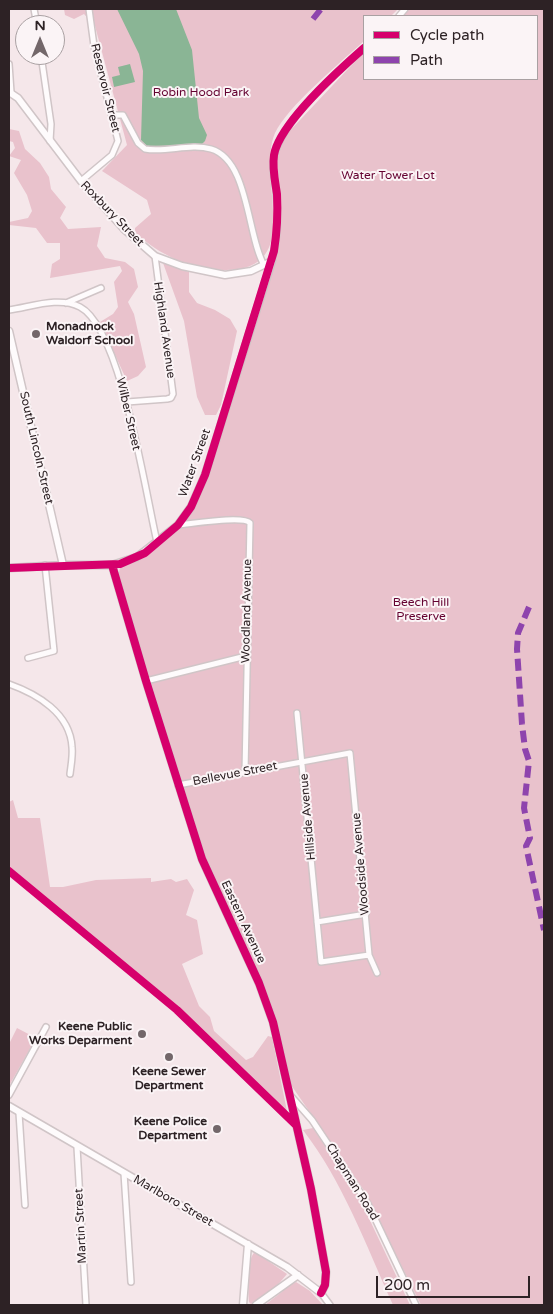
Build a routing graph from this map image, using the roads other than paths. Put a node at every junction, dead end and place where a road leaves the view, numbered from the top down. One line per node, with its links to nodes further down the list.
1 (89, 9): 6 (street, Reservoir Street)
2 (363, 49): 10 (street)
3 (9, 64): 5 (street)
4 (42, 65): 7 (street)
5 (10, 92): 7 (street, Roxbury Street)
6 (113, 115): 8 (street, Reservoir Street); 11 (street)
7 (50, 142): 8 (street, Roxbury Street)
8 (81, 182): 9 (street, Roxbury Street)
9 (155, 256): 11 (street, Roxbury Street); 16 (street, Highland Avenue)
10 (272, 261): 11 (street, Roxbury Street); 17 (street, Water Street)
11 (264, 265)
12 (101, 288): 13 (street)
13 (66, 303): 14 (street); 16 (street, Wilber Street)
14 (9, 310)
15 (9, 331): 19 (street, South Lincoln Street)
16 (127, 402): 18 (street, Wilber Street)
17 (178, 525): 18 (street, Water Street); 23 (street, Woodland Avenue)
18 (157, 542): 20 (street, Water Street)
19 (63, 564): 20 (street, Water Street); 21 (street, Water Street)
20 (112, 565): 25 (street, Eastern Avenue)
21 (45, 566): 22 (street, Water Street); 24 (street)
22 (9, 568)
23 (246, 656): 25 (street); 30 (street, Woodland Avenue)
24 (28, 658)
25 (146, 681): 32 (street, Eastern Avenue)
26 (9, 684): 31 (street)
27 (297, 713): 29 (street, Hillside Avenue)
28 (350, 753): 29 (street, Bellevue Street); 33 (street, Woodside Avenue)
29 (303, 761): 30 (street, Bellevue Street); 34 (street, Hillside Avenue)
30 (246, 772): 32 (street, Bellevue Street)
31 (70, 774)
32 (178, 784): 38 (street, Eastern Avenue)
33 (366, 914): 34 (street); 35 (street, Woodside Avenue)
34 (317, 922): 35 (street, Hillside Avenue)
35 (369, 955): 36 (street, Woodside Avenue)
36 (377, 973)
37 (46, 1027): 39 (street)
38 (288, 1093): 48 (street, Eastern Avenue); 53 (street, Chapman Road)
39 (9, 1095)
40 (9, 1106): 41 (street, Marlboro Street)
41 (19, 1113): 42 (street, Marlboro Street); 44 (street)
42 (77, 1147): 43 (street, Marlboro Street); 49 (street, Martin Street)
43 (124, 1174): 45 (street, Marlboro Street); 47 (street)
44 (25, 1205)
45 (248, 1244): 46 (street, Marlboro Street); 50 (street)
46 (298, 1275): 48 (street, Marlboro Street); 51 (street)
47 (131, 1282)
48 (321, 1293): 52 (street, Marlboro Street)
49 (86, 1305)
50 (243, 1305)
51 (256, 1305)
52 (330, 1305)
53 (416, 1305)

